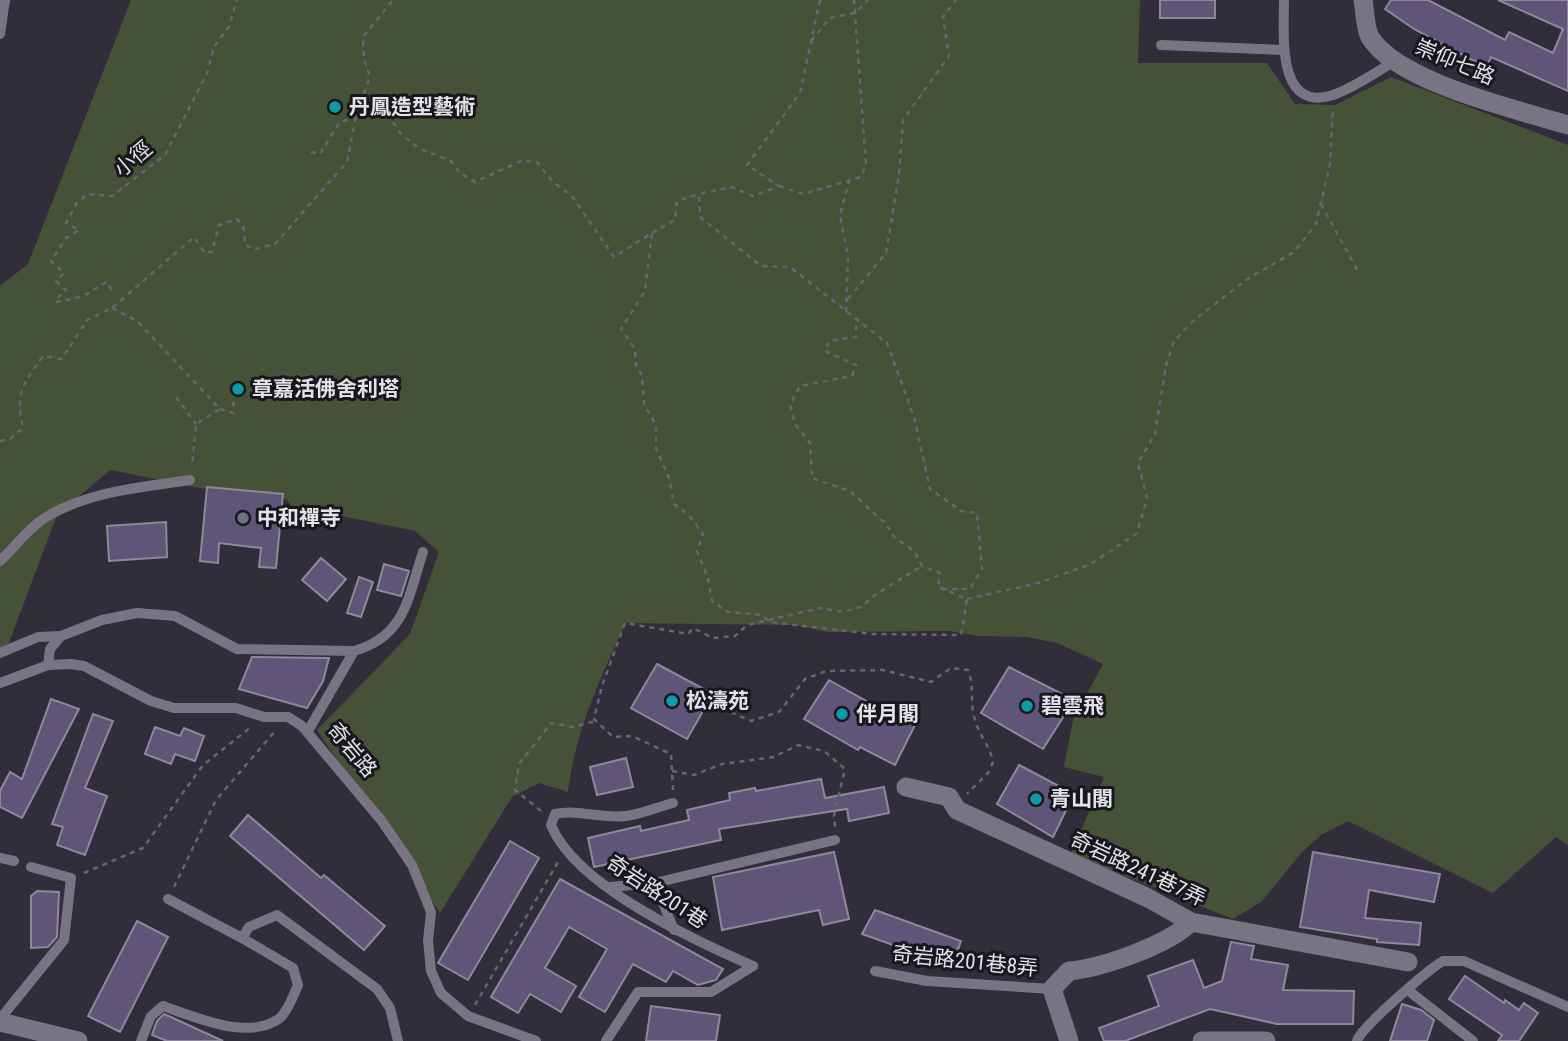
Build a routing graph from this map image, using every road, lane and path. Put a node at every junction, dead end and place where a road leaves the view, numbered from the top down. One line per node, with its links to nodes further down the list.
1 (5, 0): 11 (lane)
2 (237, 0): 27 (path, 小徑)
3 (393, 0): 17 (path)
4 (820, 0): 12 (path)
5 (854, 0): 10 (path)
6 (868, 0): 10 (path)
7 (956, 0): 28 (path)
8 (1284, 0): 14 (lane)
9 (1363, 0): 15 (street, 崇仰七路)
10 (855, 13): 12 (path); 21 (path)
11 (0, 34)
12 (809, 44): 22 (path)
13 (1161, 45): 14 (lane)
14 (1283, 50): 16 (lane)
15 (1395, 61): 16 (lane); 19 (street, 崇仰七路)
16 (1333, 95): 24 (path)
17 (361, 102): 18 (path); 25 (path)
18 (356, 116): 20 (path); 29 (path)
19 (1568, 125)
20 (311, 152)
21 (849, 181): 22 (path); 28 (path)
22 (779, 186): 23 (path)
23 (699, 194): 25 (path); 30 (path)
24 (1321, 204): 26 (path); 42 (path)
25 (652, 233): 43 (path)
26 (1359, 273)
27 (112, 290)
28 (848, 299): 30 (path)
29 (112, 308): 34 (path); 36 (path)
30 (846, 314): 31 (path)
31 (856, 322): 40 (path); 41 (path)
32 (234, 396): 34 (path)
33 (176, 397): 35 (path)
34 (220, 409): 35 (path)
35 (196, 424): 37 (path)
36 (0, 441)
37 (190, 480): 39 (lane)
38 (423, 552): 45 (lane)
39 (0, 561)
40 (922, 566): 41 (path); 43 (path)
41 (940, 589): 42 (path)
42 (967, 599): 43 (path)
43 (769, 622): 52 (path)
44 (61, 636): 45 (lane); 46 (lane); 47 (lane)
45 (354, 651): 53 (lane)
46 (0, 653)
47 (48, 665): 48 (lane); 50 (lane)
48 (0, 683)
49 (731, 712): 57 (path)
50 (264, 717): 51 (lane); 64 (path)
51 (288, 717): 53 (lane, 奇岩路); 67 (path)
52 (596, 721): 54 (path); 58 (path)
53 (307, 731): 76 (lane, 奇岩路)
54 (672, 771): 56 (path); 59 (path)
55 (906, 787): 57 (street, 奇岩路241巷7弄)
56 (673, 803): 58 (lane)
57 (957, 810): 68 (street, 奇岩路241巷7弄)
58 (553, 820): 60 (lane, 奇岩路201巷)
59 (835, 841): 65 (lane)
60 (565, 850): 66 (lane, 奇岩路201巷); 76 (path)
61 (0, 858): 62 (lane)
62 (14, 861)
63 (31, 867): 64 (lane)
64 (71, 878): 77 (lane)
65 (655, 883): 66 (lane); 69 (lane)
66 (610, 887): 69 (lane, 奇岩路201巷)
67 (168, 900): 70 (lane)
68 (1191, 922): 71 (street, 奇岩路241巷7弄); 73 (street)
69 (674, 931): 82 (lane, 奇岩路201巷)
70 (242, 938): 79 (lane); 80 (lane)
71 (1408, 962)
72 (875, 971): 73 (lane, 奇岩路201巷8弄)
73 (1052, 989): 83 (street)
74 (1409, 991): 75 (lane); 86 (lane); 87 (lane)
75 (1568, 1007)
76 (468, 1016): 81 (lane, 奇岩路)
77 (0, 1021): 78 (street)
78 (78, 1041)
79 (141, 1041)
80 (398, 1041)
81 (536, 1041)
82 (606, 1041)
83 (1069, 1041)
84 (1202, 1041): 85 (street)
85 (1266, 1041)
86 (1357, 1041)
87 (1473, 1041)

